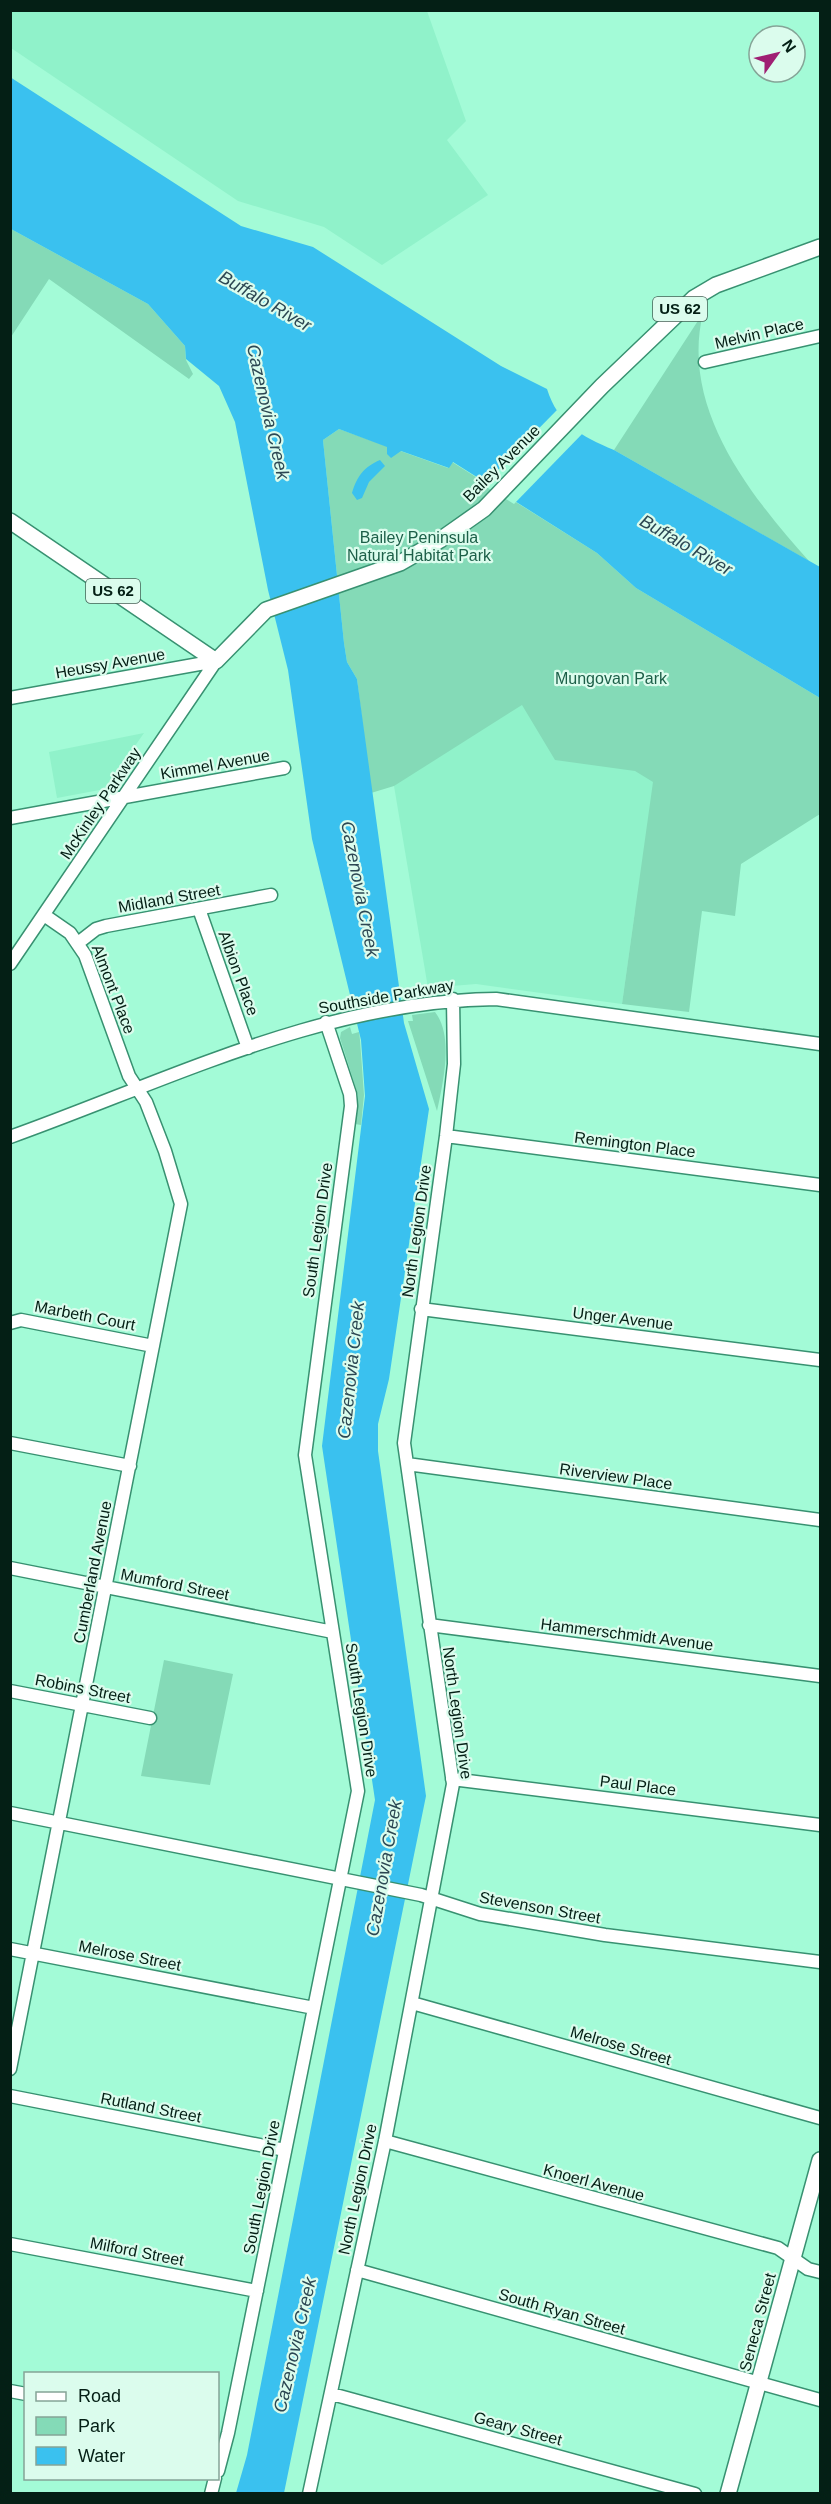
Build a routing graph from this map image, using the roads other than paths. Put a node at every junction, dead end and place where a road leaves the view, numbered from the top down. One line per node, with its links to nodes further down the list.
1 (820, 247): 5 (main road, Bailey Avenue / US 62)
2 (820, 336): 3 (street, Melvin Place)
3 (705, 362)
4 (10, 521): 5 (main road, US 62)
5 (216, 661): 6 (street, Heussy Avenue); 8 (street, McKinley Parkway)
6 (10, 698)
7 (284, 768): 8 (street, Kimmel Avenue)
8 (123, 798): 9 (street, Kimmel Avenue); 12 (street, McKinley Parkway)
9 (10, 818)
10 (271, 895): 11 (street, Midland Street)
11 (199, 909): 14 (street, Midland Street); 20 (street, Albion Place)
12 (44, 915): 13 (street, McKinley Parkway); 14 (street, Almont Place)
13 (27, 941): 15 (street); 16 (street, McKinley Parkway)
14 (78, 943): 21 (street, Almont Place)
15 (10, 944)
16 (10, 964)
17 (453, 999): 18 (street, Southside Parkway); 19 (street, Southside Parkway); 22 (street, North Legion Drive)
18 (326, 1022): 20 (street, Southside Parkway); 36 (street, South Legion Drive)
19 (820, 1044)
20 (248, 1048): 21 (street, Southside Parkway)
21 (138, 1088): 23 (street, Southside Parkway); 27 (street, Cumberland Avenue)
22 (446, 1136): 24 (street, Remington Place); 25 (street, North Legion Drive)
23 (10, 1137)
24 (820, 1185)
25 (421, 1309): 28 (street, Unger Avenue); 30 (street, North Legion Drive)
26 (10, 1323): 27 (street, Marbeth Court)
27 (153, 1346): 31 (street, Cumberland Avenue)
28 (820, 1360)
29 (10, 1443): 31 (street)
30 (407, 1464): 32 (street, Riverview Place); 35 (street, North Legion Drive)
31 (130, 1466): 34 (street, Cumberland Avenue)
32 (820, 1520)
33 (10, 1568): 34 (street, Mumford Street)
34 (106, 1587): 36 (street, Mumford Street); 39 (street, Cumberland Avenue)
35 (429, 1625): 37 (street, Hammerschmidt Avenue); 41 (street, North Legion Drive)
36 (333, 1632): 45 (street, South Legion Drive)
37 (820, 1676)
38 (10, 1690): 39 (street, Robins Street)
39 (82, 1704): 40 (street, Robins Street); 43 (street, Cumberland Avenue)
40 (150, 1718)
41 (452, 1779): 44 (street, Paul Place); 46 (street, North Legion Drive)
42 (10, 1813): 43 (street, Stevenson Street)
43 (59, 1822): 45 (street, Stevenson Street); 48 (street, Cumberland Avenue)
44 (820, 1825)
45 (344, 1879): 46 (street, Stevenson Street); 51 (street, South Legion Drive)
46 (427, 1897): 49 (street, Stevenson Street); 50 (street, North Legion Drive)
47 (10, 1949): 48 (street, Melrose Street)
48 (33, 1953): 51 (street, Melrose Street); 52 (street, Cumberland Avenue)
49 (820, 1962)
50 (412, 2003): 54 (street, Melrose Street); 55 (street, North Legion Drive)
51 (314, 2008): 56 (street, South Legion Drive)
52 (10, 2069)
53 (10, 2096): 56 (street, Rutland Street)
54 (820, 2118)
55 (385, 2141): 59 (street, Knoerl Avenue); 60 (street, North Legion Drive)
56 (285, 2150): 62 (street, South Legion Drive)
57 (820, 2160): 59 (main road, Seneca Street)
58 (10, 2244): 62 (street, Milford Street)
59 (793, 2258): 61 (street, Knoerl Avenue); 63 (main road, Seneca Street)
60 (357, 2270): 63 (street, South Ryan Street); 64 (street, North Legion Drive)
61 (820, 2272)
62 (257, 2291): 66 (street, South Legion Drive)
63 (759, 2383): 65 (street, South Ryan Street); 70 (main road, Seneca Street)
64 (332, 2394): 68 (street, North Legion Drive); 69 (street, Geary Street)
65 (820, 2400)
66 (223, 2432): 67 (street, South Legion Drive)
67 (219, 2463)
68 (309, 2493)
69 (695, 2493)
70 (728, 2493)

